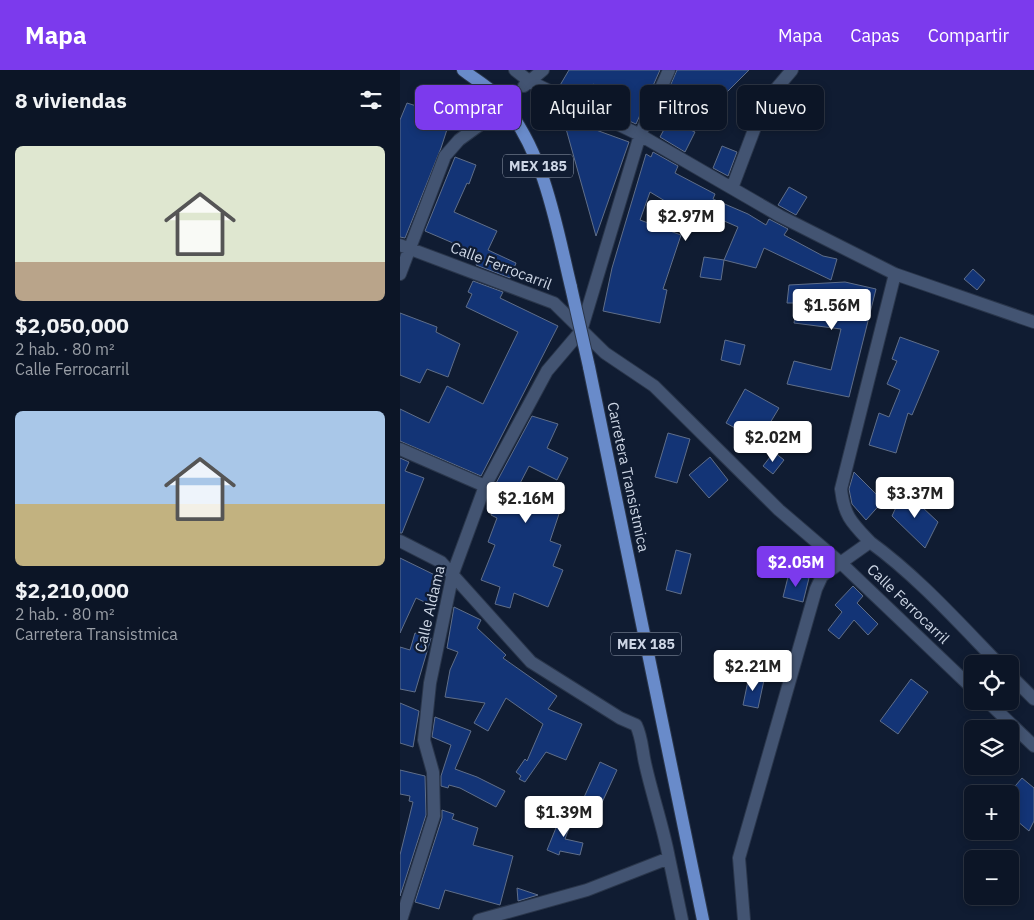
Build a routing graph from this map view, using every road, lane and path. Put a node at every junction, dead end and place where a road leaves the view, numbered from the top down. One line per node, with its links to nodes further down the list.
1 (463, 70): 31 (main road, Carretera Transistmica / MEX 185, bridge)
2 (515, 70): 6 (street)
3 (543, 70): 6 (street)
4 (668, 70): 8 (street)
5 (792, 70): 9 (street)
6 (526, 83): 8 (street)
7 (473, 130): 10 (street)
8 (640, 135): 9 (street); 14 (street)
9 (732, 188): 12 (street)
10 (405, 246): 11 (street); 14 (street, Calle Ferrocarril)
11 (400, 274)
12 (895, 274): 13 (street); 18 (street)
13 (1034, 322)
14 (581, 331): 16 (street, Calle Aldama); 19 (street, Calle Ferrocarril)
15 (400, 449): 16 (street)
16 (485, 486): 20 (street, Calle Aldama)
17 (400, 541): 20 (street)
18 (870, 542): 19 (street); 21 (street)
19 (842, 564): 22 (street, Calle Ferrocarril); 32 (street)
20 (453, 573): 27 (street); 28 (street, Calle Aldama)
21 (990, 655)
22 (964, 680)
23 (1019, 684): 24 (street)
24 (1034, 699)
25 (996, 710): 26 (street)
26 (1034, 746)
27 (668, 858): 29 (street); 30 (street)
28 (401, 920)
29 (479, 920)
30 (682, 920)
31 (703, 920)
32 (744, 920)

